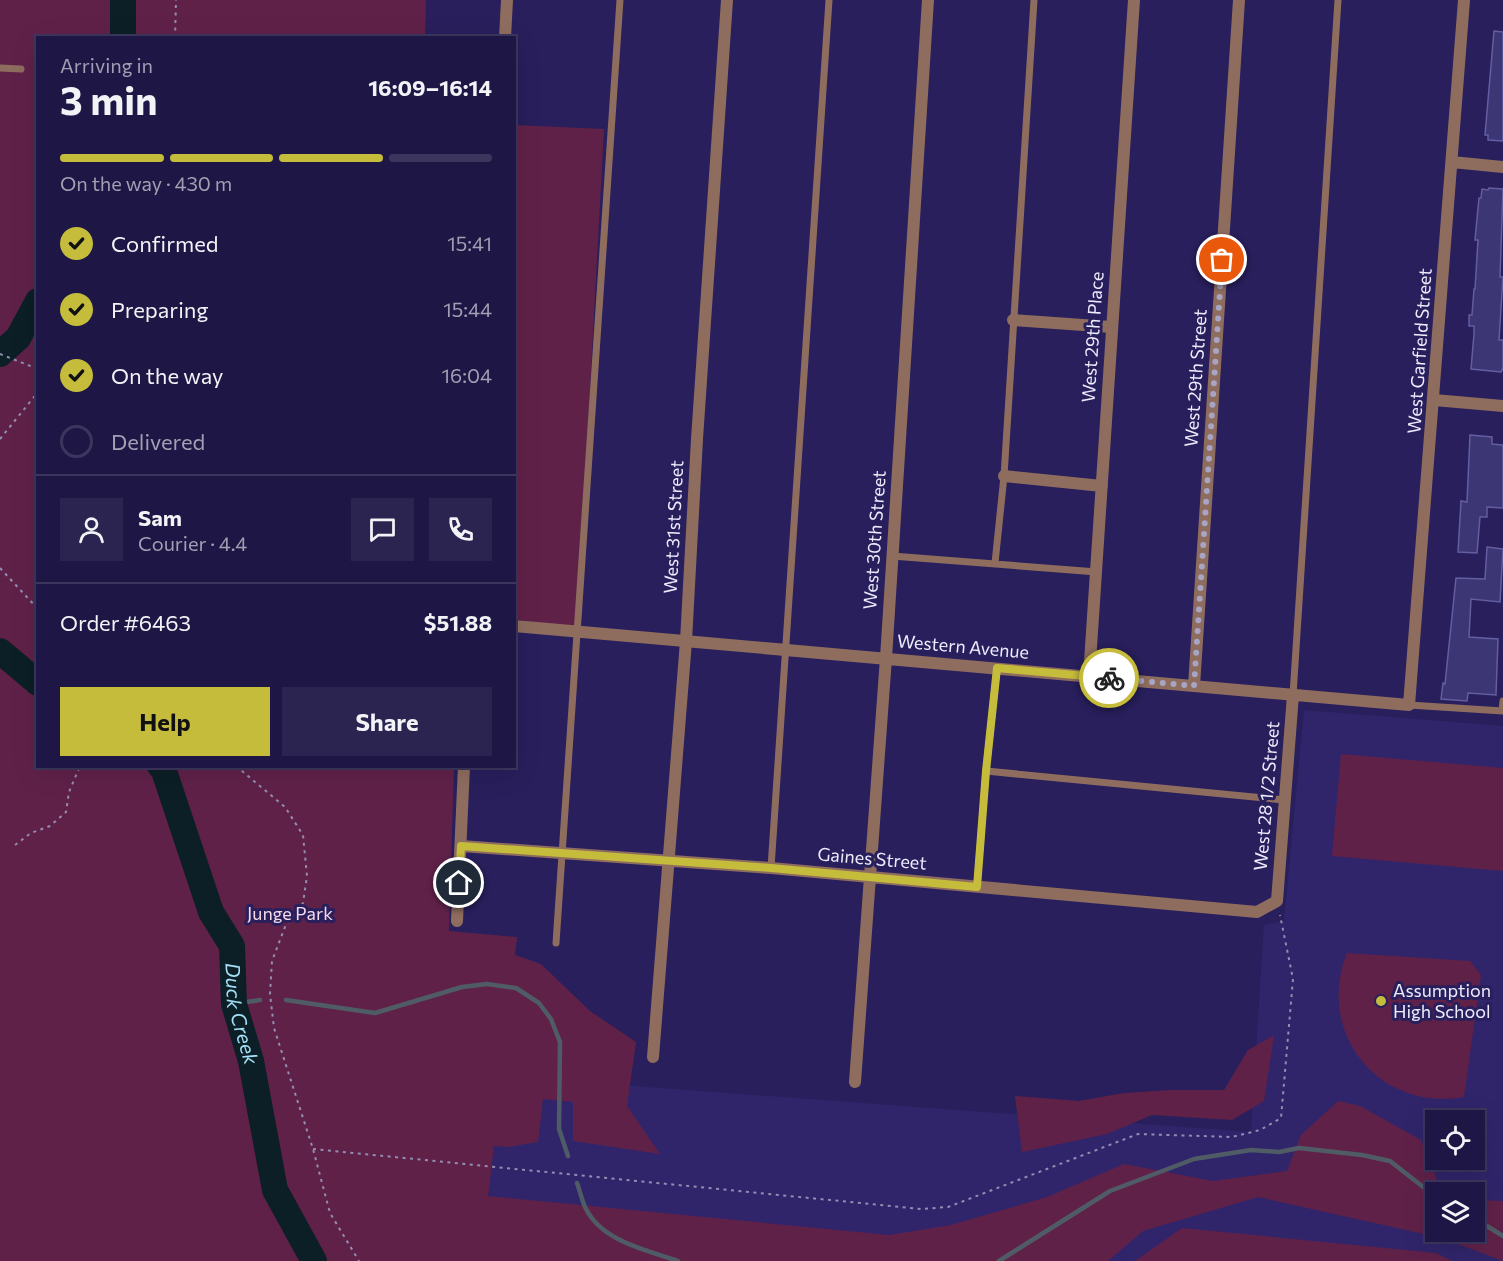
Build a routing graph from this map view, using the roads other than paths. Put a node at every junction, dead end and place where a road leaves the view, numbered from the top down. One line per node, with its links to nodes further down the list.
1 (507, 0): 11 (street)
2 (620, 0): 26 (lane)
3 (727, 0): 27 (street, West 31st Street)
4 (830, 0): 28 (lane)
5 (928, 0): 22 (street, West 30th Street)
6 (1034, 0): 16 (lane)
7 (1134, 0): 17 (street, West 29th Place)
8 (1239, 0): 32 (street, West 29th Street)
9 (1338, 0): 33 (lane)
10 (1464, 0): 14 (street, West Garfield Street)
11 (504, 36)
12 (0, 68): 13 (lane)
13 (21, 69)
14 (1452, 162): 15 (street); 18 (street, West Garfield Street)
15 (1503, 167)
16 (1013, 320): 17 (street); 20 (lane)
17 (1111, 327): 21 (street, West 29th Place)
18 (1434, 400): 19 (street); 35 (street, West Garfield Street)
19 (1503, 406)
20 (1004, 476): 21 (street); 23 (lane)
21 (1102, 486): 24 (street, West 29th Place)
22 (892, 556): 23 (lane); 29 (street, West 30th Street)
23 (995, 563): 24 (lane)
24 (1096, 572): 31 (street, West 29th Place)
25 (516, 626): 26 (street, Western Avenue)
26 (577, 631): 27 (street, Western Avenue); 41 (lane)
27 (686, 641): 28 (street, Western Avenue); 42 (street, West 31st Street)
28 (786, 650): 29 (street, Western Avenue); 43 (lane)
29 (886, 658): 30 (street, Western Avenue); 44 (street, West 30th Street)
30 (997, 668): 31 (street, Western Avenue); 38 (lane)
31 (1089, 676): 32 (street, Western Avenue)
32 (1194, 686): 33 (street, Western Avenue)
33 (1293, 695): 35 (street, Western Avenue); 39 (street, West 28 1/2 Street)
34 (1503, 701): 36 (lane)
35 (1409, 705): 36 (lane)
36 (1503, 711)
37 (464, 768): 40 (street)
38 (986, 771): 39 (lane); 45 (lane)
39 (1284, 800): 46 (street, West 28 1/2 Street)
40 (461, 846): 41 (street, Gaines Street); 47 (street)
41 (563, 853): 42 (street, Gaines Street); 48 (lane)
42 (668, 861): 43 (street, Gaines Street); 49 (street, West 31st Street)
43 (771, 868): 44 (street, Gaines Street)
44 (870, 877): 45 (street, Gaines Street); 50 (street, West 30th Street)
45 (977, 887): 46 (street, Gaines Street)
46 (1277, 901)
47 (457, 921)
48 (556, 943)
49 (653, 1056)
50 (855, 1082)

